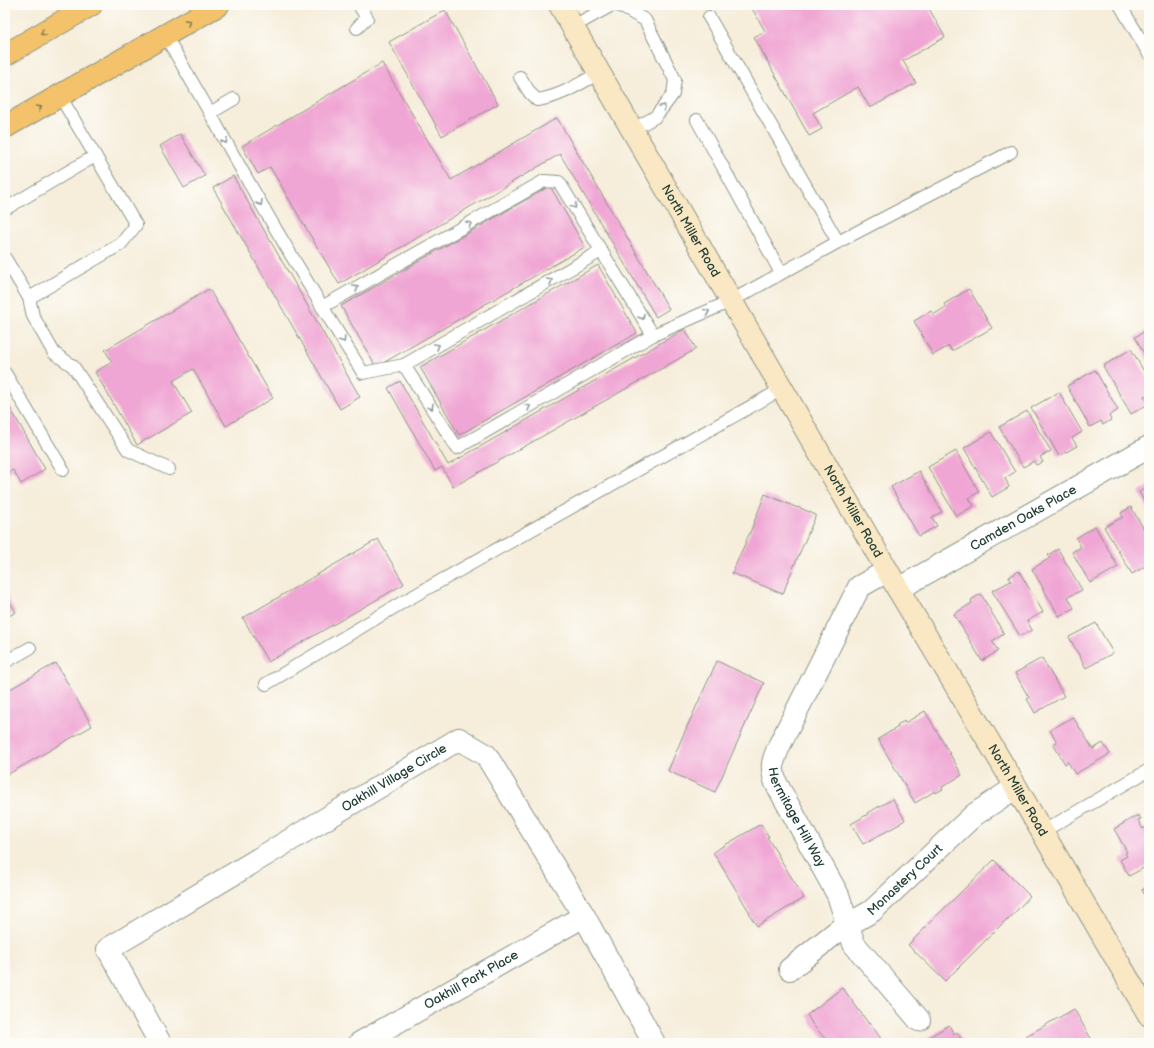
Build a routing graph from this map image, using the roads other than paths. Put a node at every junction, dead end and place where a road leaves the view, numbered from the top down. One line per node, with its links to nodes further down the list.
1 (91, 5): 13 (highway, one-way to 13)
2 (218, 5): 11 (highway, one-way to 2)
3 (359, 5): 10 (lane)
4 (560, 5): 9 (street, North Miller Road)
5 (612, 5): 9 (lane)
6 (618, 5): 21 (lane, one-way to 6)
7 (1120, 5): 12 (lane)
8 (708, 17): 25 (lane)
9 (572, 27): 14 (street, North Miller Road)
10 (357, 28)
11 (165, 35): 16 (highway); 18 (lane)
12 (1149, 54)
13 (5, 55)
14 (599, 73): 15 (lane); 21 (street, North Miller Road)
15 (520, 77)
16 (60, 96): 20 (highway, one-way to 16); 23 (lane)
17 (234, 99): 18 (lane)
18 (210, 113): 31 (lane, one-way to 31)
19 (698, 120): 28 (lane)
20 (5, 127)
21 (632, 130): 30 (street, North Miller Road)
22 (1011, 152): 25 (lane)
23 (96, 156): 24 (lane); 29 (lane)
24 (5, 209)
25 (838, 242): 28 (lane)
26 (602, 251): 31 (lane, one-way to 26); 32 (lane, one-way to 32); 33 (lane, one-way to 26)
27 (5, 258): 29 (lane)
28 (781, 273): 30 (lane)
29 (29, 298): 37 (lane)
30 (731, 301): 32 (lane, one-way to 30); 35 (street, North Miller Road)
31 (322, 307): 33 (lane, one-way to 33)
32 (653, 335): 33 (lane, one-way to 32)
33 (404, 365)
34 (5, 373): 38 (lane)
35 (782, 389): 39 (street, North Miller Road); 42 (lane)
36 (1149, 446): 39 (street, Camden Oaks Place)
37 (169, 469)
38 (63, 470)
39 (892, 580): 44 (street, North Miller Road); 47 (street, Hermitage Hill Way)
40 (30, 648): 41 (lane)
41 (5, 662)
42 (266, 684)
43 (1149, 770): 45 (lane)
44 (1016, 787): 45 (street, North Miller Road); 47 (street, Monastery Court)
45 (1042, 832): 49 (street, North Miller Road)
46 (584, 916): 51 (street, Oakhill Village Circle); 52 (street, Oakhill Park Place); 53 (street, Oakhill Village Circle)
47 (848, 925): 48 (street, Monastery Court); 50 (street, Hermitage Hill Way)
48 (790, 969)
49 (1149, 1015)
50 (919, 1020)
51 (160, 1043)
52 (360, 1043)
53 (654, 1043)

